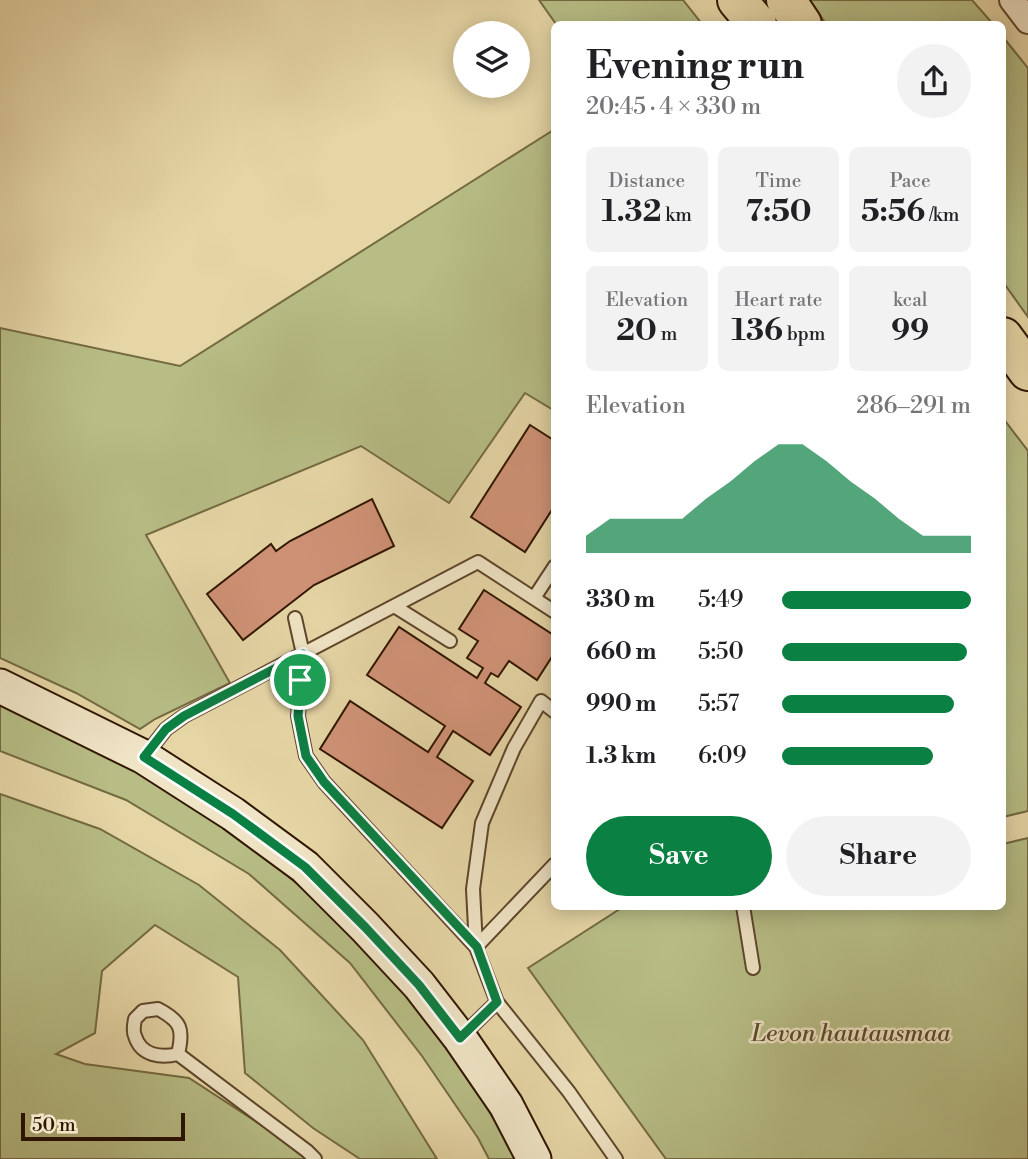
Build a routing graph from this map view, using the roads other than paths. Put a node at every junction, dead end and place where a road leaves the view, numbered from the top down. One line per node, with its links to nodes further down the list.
1 (737, 0): 5 (highway)
2 (762, 0): 6 (highway)
3 (786, 0): 7 (highway)
4 (1012, 0): 8 (street)
5 (754, 21)
6 (778, 21)
7 (800, 21)
8 (1028, 21)
9 (1006, 341): 10 (highway)
10 (1028, 371)
11 (551, 572): 12 (lane)
12 (534, 598): 13 (lane); 14 (lane)
13 (394, 606): 16 (lane); 17 (lane)
14 (551, 609)
15 (295, 618): 17 (lane)
16 (450, 641)
17 (303, 654): 20 (lane); 23 (lane)
18 (0, 686): 20 (main road)
19 (551, 709): 23 (lane)
20 (144, 757): 26 (main road)
21 (551, 868): 23 (lane)
22 (744, 910): 24 (lane)
23 (477, 947): 25 (lane)
24 (753, 968)
25 (497, 1002): 26 (lane); 30 (lane)
26 (460, 1038): 29 (main road)
27 (178, 1054): 28 (lane)
28 (315, 1159)
29 (534, 1159)
30 (616, 1159)

